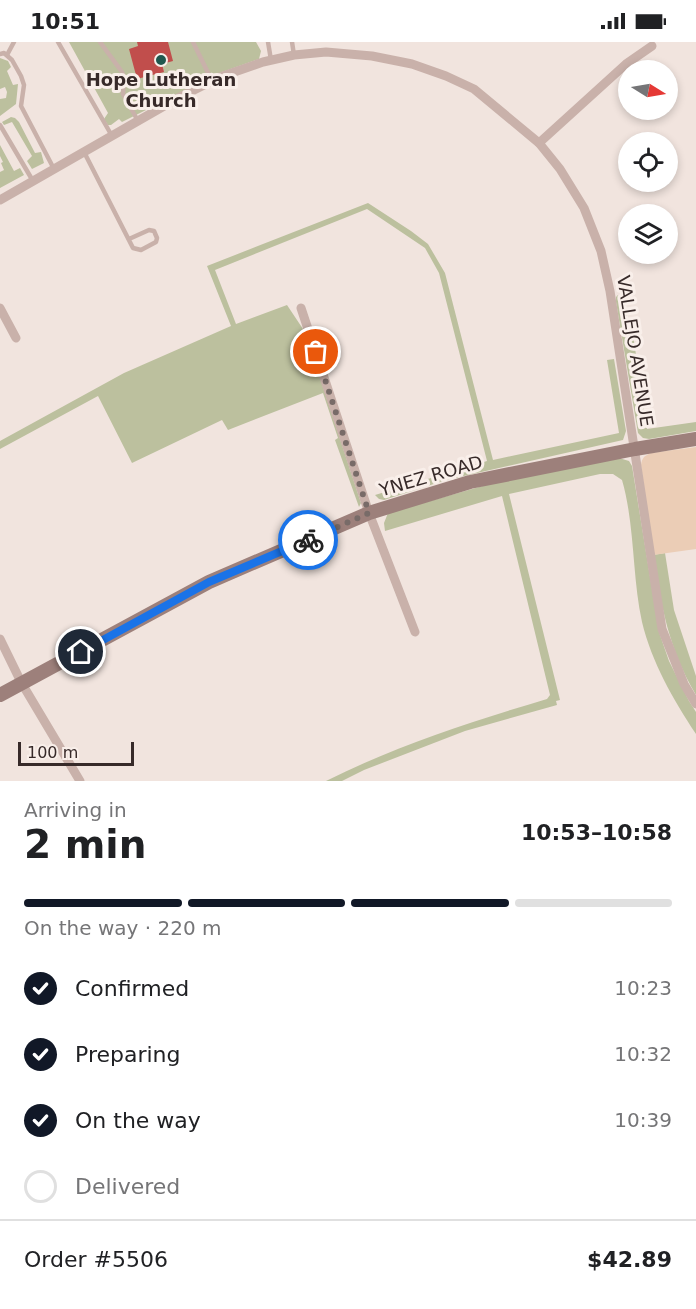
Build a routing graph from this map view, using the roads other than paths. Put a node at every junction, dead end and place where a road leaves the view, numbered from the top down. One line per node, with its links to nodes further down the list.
1 (14, 42): 9 (lane)
2 (58, 42): 15 (lane)
3 (100, 42): 13 (lane)
4 (193, 42): 12 (lane)
5 (268, 42): 11 (lane)
6 (292, 42): 10 (lane)
7 (652, 46): 16 (street)
8 (0, 54): 9 (lane)
9 (7, 55): 18 (lane)
10 (294, 55): 11 (street, VALLEJO AVENUE); 16 (street, VALLEJO AVENUE)
11 (271, 60): 12 (street, VALLEJO AVENUE)
12 (212, 81): 13 (street, VALLEJO AVENUE)
13 (138, 121): 15 (street, VALLEJO AVENUE)
14 (0, 124): 19 (lane)
15 (112, 136): 17 (street, VALLEJO AVENUE)
16 (539, 143): 26 (street, VALLEJO AVENUE)
17 (84, 152): 18 (street, VALLEJO AVENUE); 21 (lane)
18 (54, 169): 19 (street, VALLEJO AVENUE)
19 (33, 181): 20 (street, VALLEJO AVENUE)
20 (0, 200)
21 (129, 239): 21 (lane)
22 (0, 308): 24 (street)
23 (301, 308): 27 (street)
24 (16, 338)
25 (696, 439): 26 (main road, YNEZ ROAD)
26 (634, 449): 27 (main road, YNEZ ROAD); 32 (street, VALLEJO AVENUE)
27 (369, 513): 28 (street); 30 (main road, YNEZ ROAD)
28 (415, 632)
29 (0, 639): 30 (street)
30 (21, 682): 31 (main road, YNEZ ROAD); 33 (street)
31 (0, 695)
32 (696, 704)
33 (80, 781)

